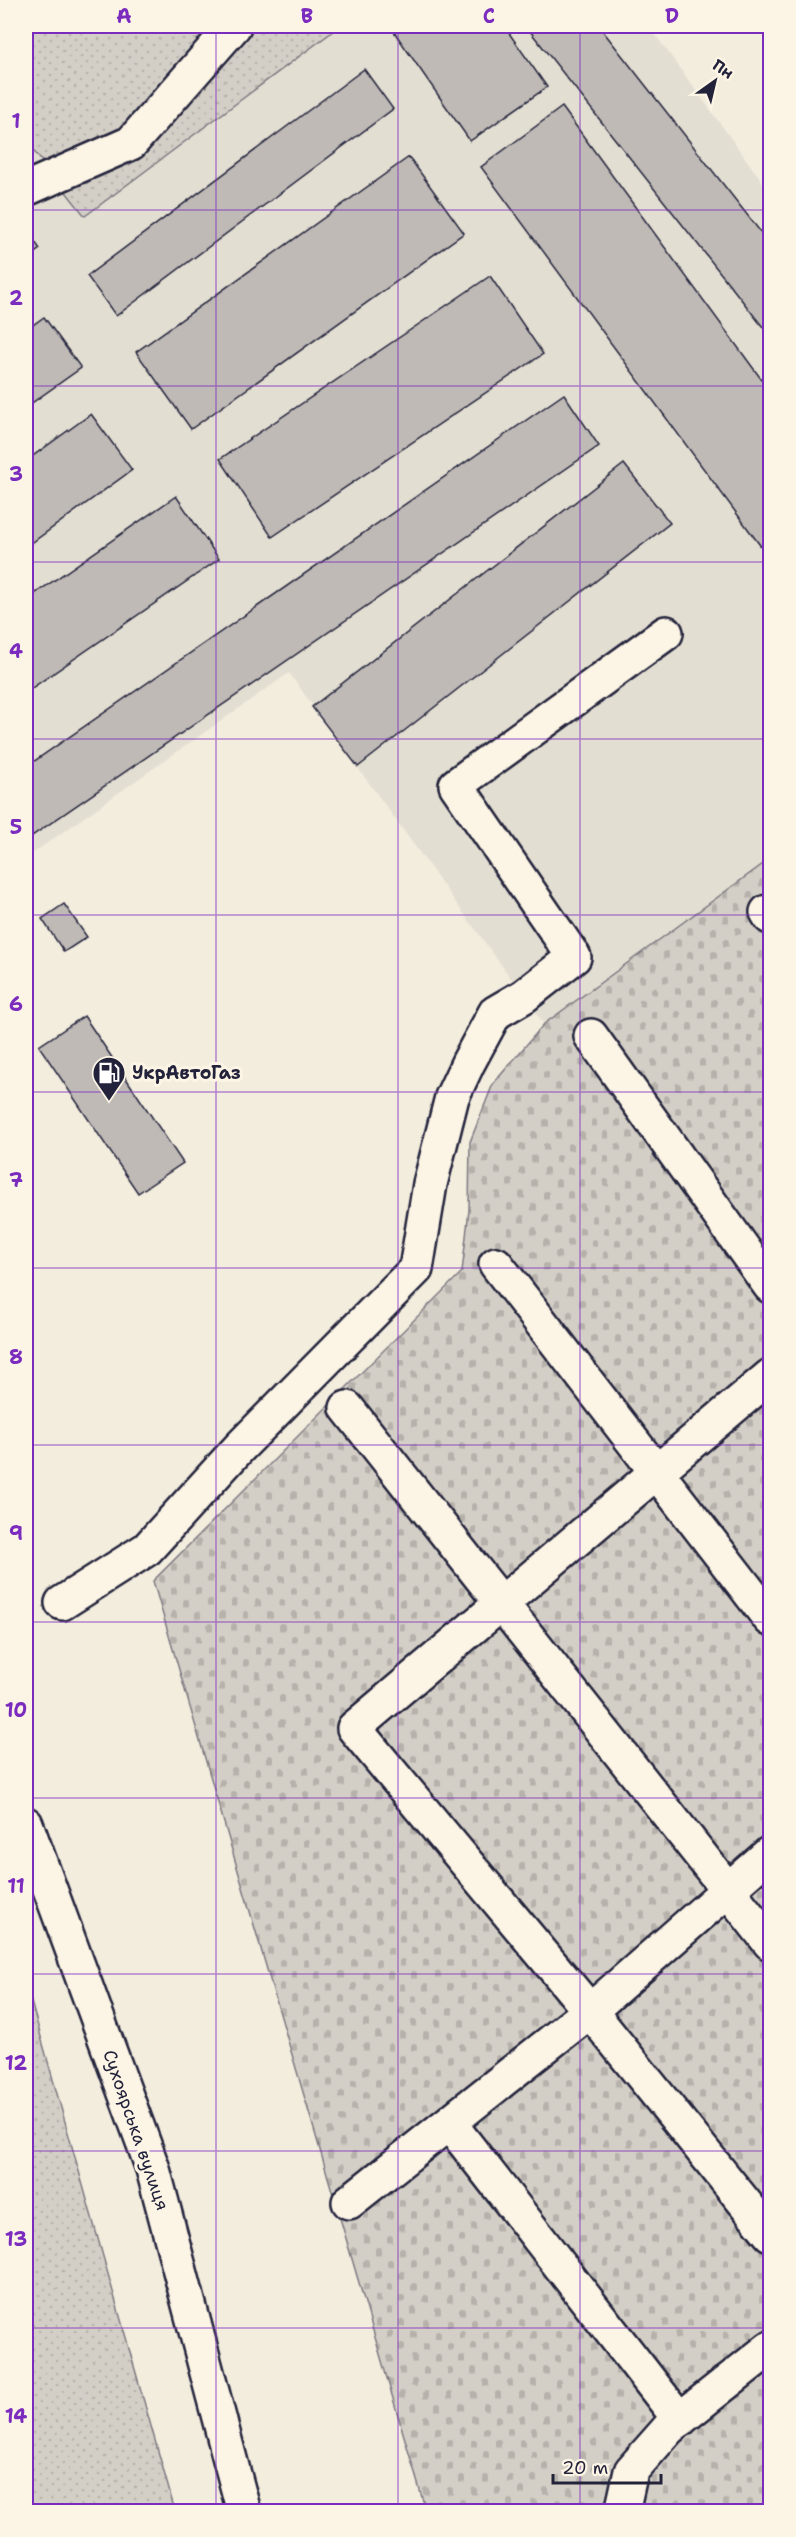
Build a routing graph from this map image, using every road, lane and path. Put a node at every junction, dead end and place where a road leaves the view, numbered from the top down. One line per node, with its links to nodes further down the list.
1 (234, 26): 2 (street)
2 (26, 189)
3 (666, 633): 10 (street)
4 (591, 1036): 6 (street)
5 (496, 1264): 9 (street)
6 (771, 1286)
7 (771, 1376): 9 (street)
8 (347, 1408): 11 (street)
9 (657, 1473): 11 (street); 12 (street)
10 (62, 1603)
11 (502, 1604): 15 (street); 17 (street)
12 (771, 1619)
13 (26, 1824): 23 (street, Сухоярська вулиця)
14 (771, 1853): 15 (street)
15 (728, 1891): 16 (street); 17 (street)
16 (771, 1942)
17 (590, 2011): 18 (street); 20 (street)
18 (450, 2124): 19 (street); 22 (street)
19 (349, 2202)
20 (771, 2234)
21 (771, 2348): 22 (street)
22 (680, 2420): 24 (street)
23 (244, 2511)
24 (622, 2511)

